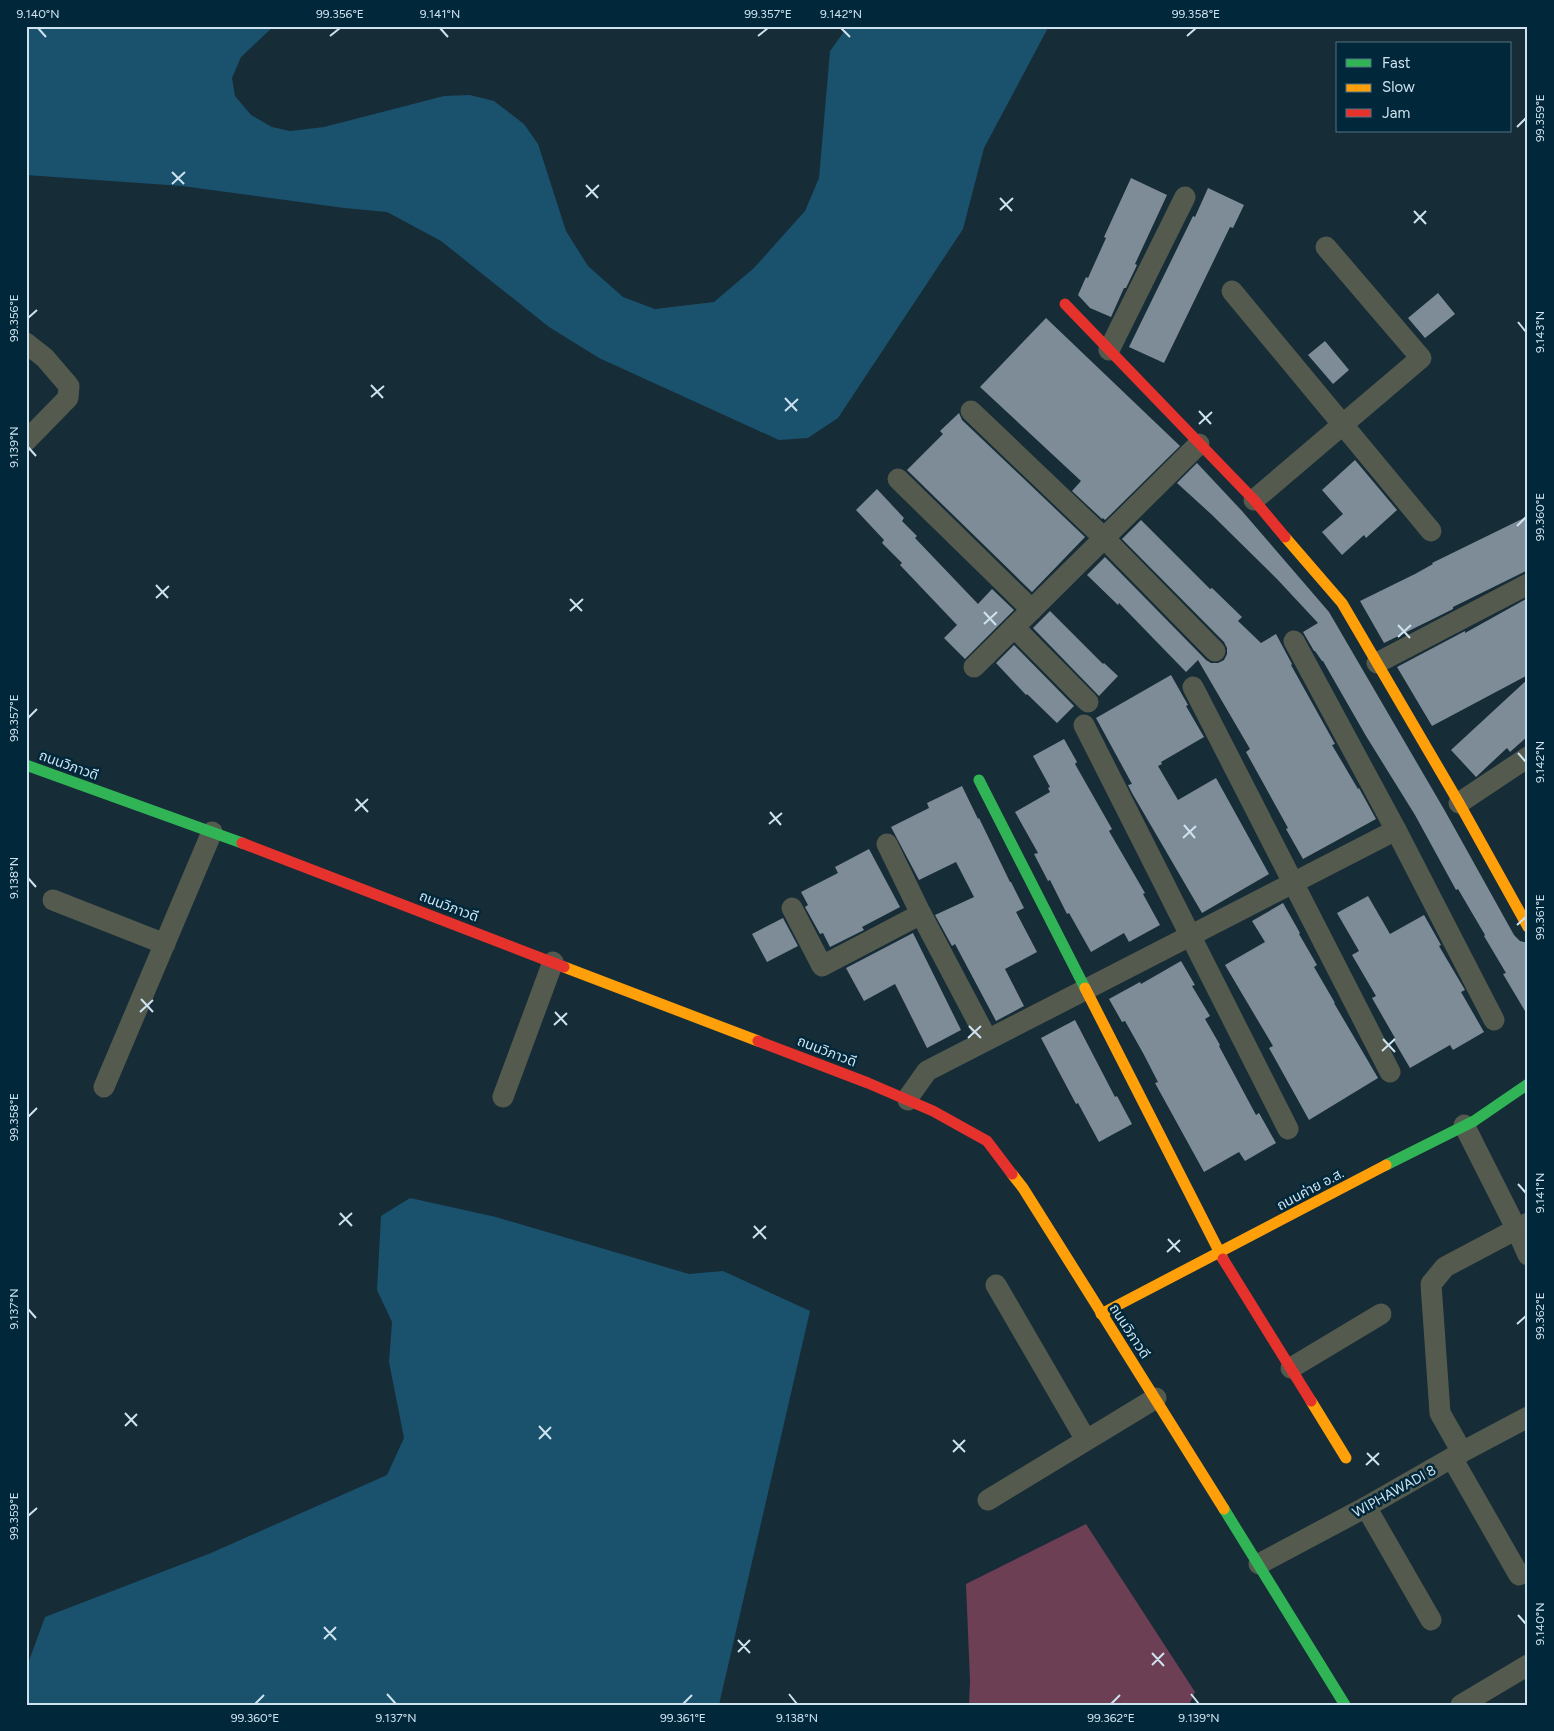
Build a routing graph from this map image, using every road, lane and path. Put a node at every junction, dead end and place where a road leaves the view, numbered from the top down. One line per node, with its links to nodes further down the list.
1 (1185, 197): 6 (street)
2 (1326, 247): 8 (street)
3 (1232, 291): 8 (street)
4 (1065, 304): 6 (street)
5 (26, 343): 9 (street)
6 (1109, 350): 10 (street)
7 (971, 411): 14 (street)
8 (1343, 424): 12 (street); 13 (street)
9 (26, 441)
10 (1199, 444): 12 (street); 14 (street)
11 (898, 479): 16 (street)
12 (1254, 500): 20 (street)
13 (1431, 531)
14 (1104, 538): 16 (street); 19 (street)
15 (1528, 584): 20 (street)
16 (1032, 610): 17 (street)
17 (1014, 627): 21 (street); 23 (street)
18 (1294, 641): 29 (street)
19 (1215, 651)
20 (1377, 663): 28 (street)
21 (974, 667)
22 (1193, 687): 32 (street)
23 (1088, 702)
24 (1084, 725): 37 (street)
25 (1528, 757): 28 (street)
26 (26, 765): 30 (street, ถนนวิภาวดี)
27 (979, 780): 40 (street)
28 (1458, 803): 36 (street)
29 (1396, 830): 32 (street); 41 (street)
30 (212, 832): 38 (street); 39 (street, ถนนวิภาวดี)
31 (888, 844): 35 (street)
32 (1293, 883): 37 (street); 43 (street)
33 (53, 900): 38 (street)
34 (792, 908): 35 (street)
35 (921, 914): 42 (street)
36 (1528, 927)
37 (1190, 936): 40 (street); 49 (street)
38 (165, 944): 45 (street)
39 (553, 962): 46 (street); 47 (street, ถนนวิภาวดี)
40 (1085, 990): 42 (street); 51 (street)
41 (1494, 1020)
42 (987, 1039): 47 (street)
43 (1390, 1072)
44 (1528, 1084): 48 (street, ถนนค่าย อ.ส.)
45 (104, 1087)
46 (503, 1097)
47 (908, 1100): 54 (street, ถนนวิภาวดี)
48 (1464, 1125): 50 (street); 51 (street, ถนนค่าย อ.ส.)
49 (1288, 1129)
50 (1522, 1226): 52 (street); 60 (street)
51 (1220, 1253): 54 (street, ถนนค่าย อ.ส.); 56 (street)
52 (1528, 1255)
53 (996, 1285): 59 (street)
54 (1101, 1314): 57 (street, ถนนวิภาวดี)
55 (1381, 1314): 56 (street)
56 (1290, 1368): 61 (street)
57 (1156, 1398): 59 (street); 64 (street, ถนนวิภาวดี)
58 (1528, 1416): 60 (street, WIPHAWADI 8)
59 (1086, 1440): 62 (street)
60 (1457, 1455): 63 (street, WIPHAWADI 8); 65 (street)
61 (1346, 1458)
62 (988, 1500)
63 (1366, 1507): 64 (street, WIPHAWADI 8); 66 (street)
64 (1260, 1564): 68 (street, ถนนวิภาวดี)
65 (1519, 1575)
66 (1431, 1620)
67 (1528, 1665): 69 (street)
68 (1345, 1705)
69 (1461, 1705)

